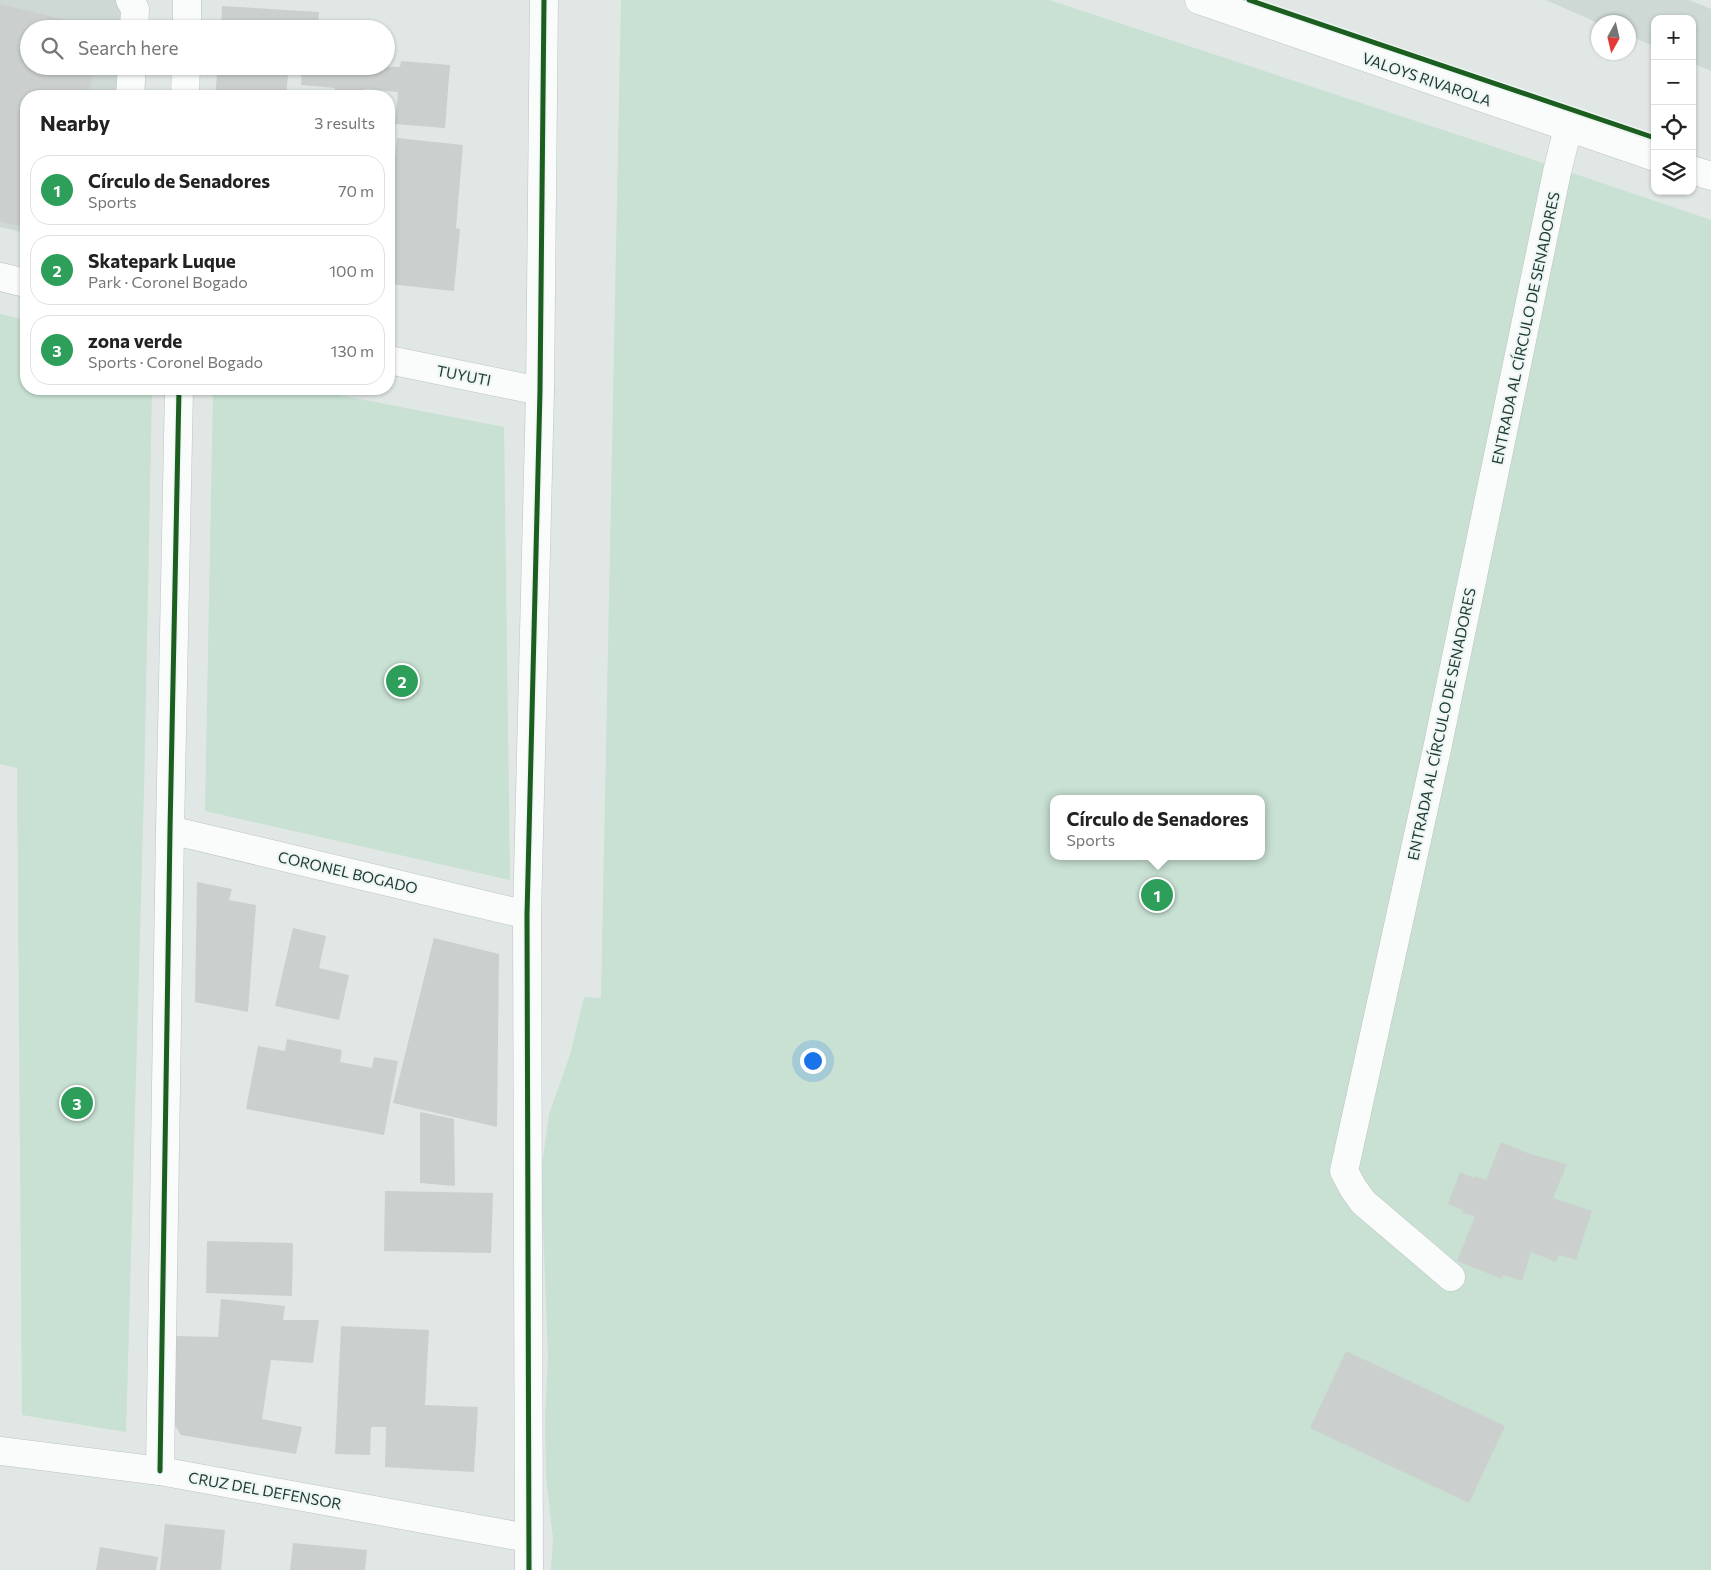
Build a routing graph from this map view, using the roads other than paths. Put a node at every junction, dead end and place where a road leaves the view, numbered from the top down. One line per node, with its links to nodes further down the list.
1 (130, 0): 5 (street)
2 (187, 0): 6 (street)
3 (544, 0): 18 (street)
4 (1199, 0): 11 (street, VALOYS RIVAROLA)
5 (134, 20)
6 (187, 20)
7 (131, 75): 9 (street)
8 (186, 75): 10 (street)
9 (130, 90)
10 (185, 90)
11 (1568, 128): 12 (street, VALOYS RIVAROLA); 22 (street, ENTRADA AL CÍRCULO DE SENADORES)
12 (1651, 156)
13 (1696, 171): 14 (street)
14 (1711, 176)
15 (0, 277): 16 (street)
16 (20, 282)
17 (395, 361): 18 (street, TUYUTI)
18 (540, 390): 21 (street)
19 (179, 395): 20 (street)
20 (170, 830): 21 (street, CORONEL BOGADO); 24 (street)
21 (527, 915): 25 (street)
22 (1451, 1277)
23 (0, 1451): 24 (street, CRUZ DEL DEFENSOR)
24 (160, 1471): 25 (street, CRUZ DEL DEFENSOR)
25 (528, 1538): 26 (street)
26 (529, 1570)

